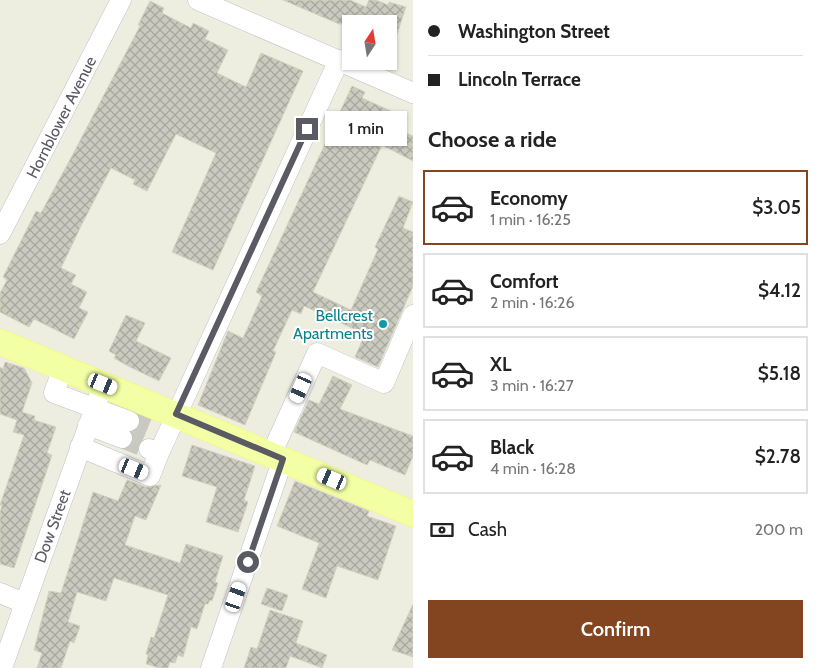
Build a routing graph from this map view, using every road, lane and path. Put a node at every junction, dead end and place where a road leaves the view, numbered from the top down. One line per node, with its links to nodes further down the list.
1 (121, 0): 5 (street, Hornblower Avenue)
2 (198, 0): 3 (street)
3 (339, 60): 4 (street); 12 (street)
4 (413, 93)
5 (0, 234)
6 (413, 314): 14 (street)
7 (0, 342): 8 (main road)
8 (63, 368): 9 (main road); 10 (street)
9 (103, 384): 10 (street, Dow Street); 12 (main road)
10 (91, 416): 11 (street); 13 (street, Dow Street)
11 (126, 430)
12 (161, 437): 13 (street); 14 (main road)
13 (80, 448): 17 (street, Dow Street)
14 (277, 457): 15 (main road); 19 (street)
15 (413, 514)
16 (0, 592): 17 (street)
17 (24, 603): 18 (street, Dow Street)
18 (2, 668)
19 (211, 668)

